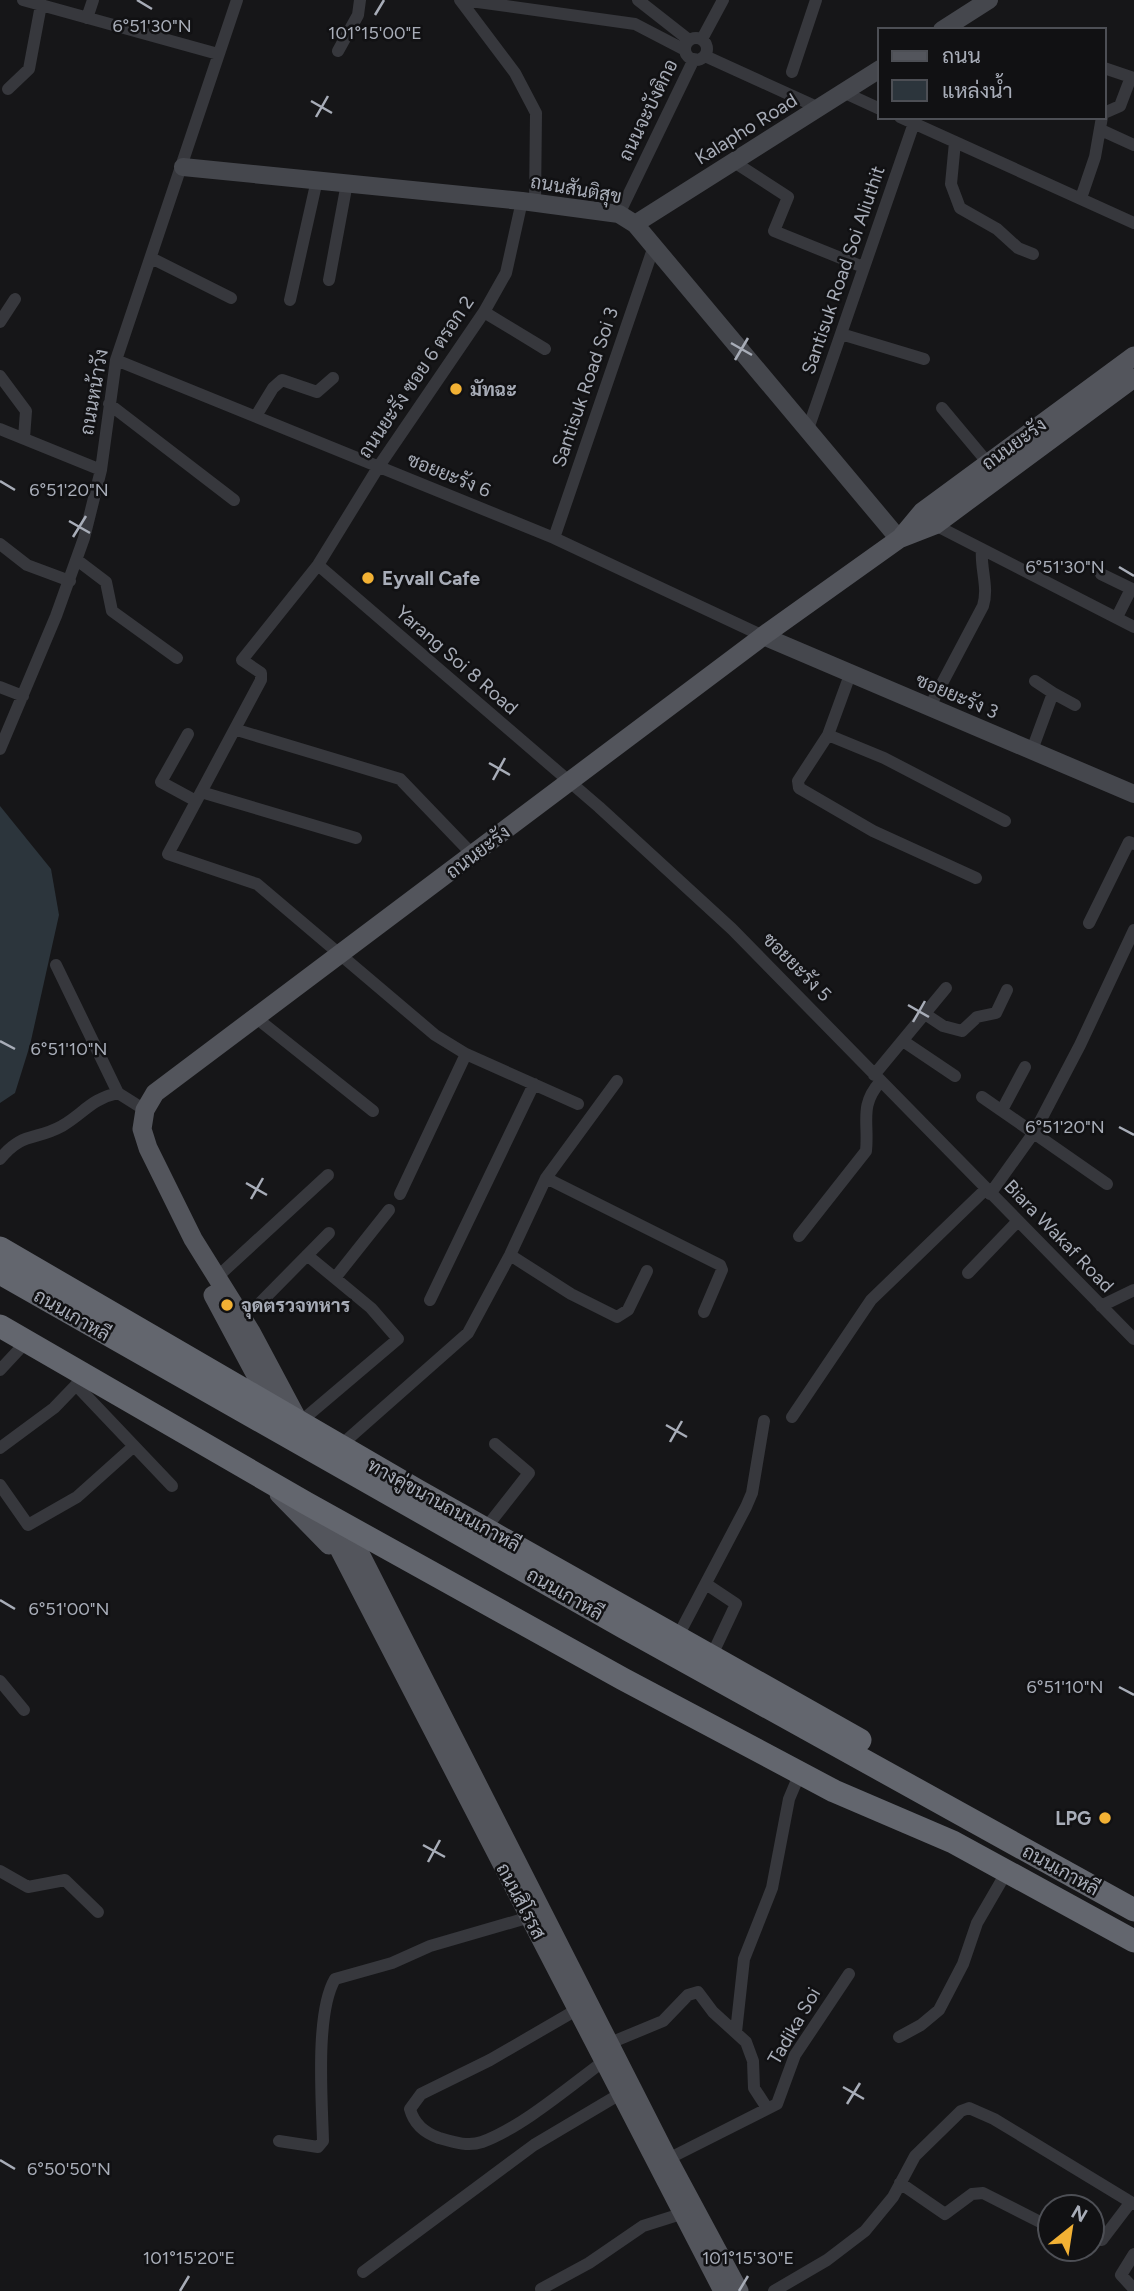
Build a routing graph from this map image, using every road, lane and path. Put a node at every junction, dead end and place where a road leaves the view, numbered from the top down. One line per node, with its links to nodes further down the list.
1 (23, 0): 10 (street)
2 (93, 0): 11 (street)
3 (237, 0): 16 (street, ถนนหน้าวัง)
4 (360, 0): 15 (street)
5 (462, 0): 12 (street); 36 (street, ถนนยะรัง ซอย 6 ตรอก 2)
6 (723, 0): 14 (street, ถนนจะบังติกอ)
7 (816, 0): 19 (street)
8 (989, 0): 13 (street)
9 (643, 4): 12 (street); 14 (street)
10 (41, 5): 11 (street); 21 (street)
11 (87, 18): 16 (street)
12 (635, 24): 14 (street)
13 (945, 28)
14 (695, 49): 23 (street); 37 (street, ถนนจะบังติกอ)
15 (338, 51)
16 (218, 54): 32 (street, ถนนหน้าวัง)
17 (1106, 69): 20 (street)
18 (878, 70): 22 (street, Kalapho Road)
19 (792, 72)
20 (1132, 78): 25 (street)
21 (8, 89)
22 (843, 92): 23 (street, Kalapho Road); 24 (street)
23 (819, 108): 31 (street, Kalapho Road)
24 (878, 108)
25 (1106, 117)
26 (905, 119): 28 (street)
27 (1102, 120): 30 (street); 35 (street)
28 (914, 123): 29 (street); 43 (street, Santisuk Road Soi Aliuthit)
29 (955, 142): 35 (street); 41 (street)
30 (1134, 145)
31 (734, 162): 39 (street, Kalapho Road); 43 (street)
32 (183, 167): 33 (street, ถนนสันติสุข); 42 (street, ถนนหน้าวัง)
33 (317, 180): 34 (street, ถนนสันติสุข); 47 (street)
34 (347, 183): 36 (street, ถนนสันติสุข); 44 (street)
35 (1081, 198): 38 (street)
36 (528, 202): 37 (street, ถนนสันติสุข); 48 (street, ถนนยะรัง ซอย 6 ตรอก 2)
37 (619, 214): 39 (street, ถนนสันติสุข)
38 (1134, 223)
39 (635, 224): 40 (street, ถนนสันติสุข)
40 (653, 249): 62 (street, ถนนสันติสุข); 69 (street, Santisuk Road Soi 3)
41 (1034, 254)
42 (151, 258): 45 (street); 54 (street, ถนนหน้าวัง)
43 (863, 267): 50 (street, Santisuk Road Soi Aliuthit)
44 (329, 280)
45 (230, 298)
46 (15, 299): 49 (street)
47 (290, 300)
48 (484, 312): 51 (street); 65 (street, ถนนยะรัง ซอย 6 ตรอก 2)
49 (0, 321)
50 (841, 334): 53 (street); 62 (street, Santisuk Road Soi Aliuthit)
51 (545, 349)
52 (1134, 356): 57 (main road, ถนนยะรัง)
53 (924, 359)
54 (116, 360): 58 (street, ถนนหน้าวัง); 60 (street, ซอยยะรัง 6)
55 (0, 376): 63 (street)
56 (333, 378): 60 (street)
57 (1121, 380): 64 (main road, ถนนยะรัง); 68 (main road, ถนนยะรัง)
58 (109, 404): 66 (street, ถนนหน้าวัง); 67 (street)
59 (942, 408): 64 (street)
60 (256, 416): 65 (street, ซอยยะรัง 6)
61 (0, 429): 63 (street)
62 (808, 429): 70 (street, ถนนสันติสุข)
63 (24, 438): 66 (street)
64 (988, 463): 70 (main road, ถนนยะรัง)
65 (379, 466): 69 (street, ซอยยะรัง 6); 74 (street, ถนนยะรัง ซอย 6 ตรอก 2)
66 (101, 470): 73 (street, ถนนหน้าวัง)
67 (234, 500)
68 (935, 525): 70 (main road, ถนนยะรัง); 72 (street)
69 (554, 538): 80 (street, ซอยยะรัง 6)
70 (899, 539): 80 (main road, ถนนยะรัง)
71 (0, 544): 76 (street)
72 (982, 549): 78 (street); 88 (street)
73 (76, 560): 76 (street, ถนนหน้าวัง); 81 (street)
74 (318, 565): 89 (street, ถนนยะรัง ซอย 6 ตรอก 2); 94 (street, Yarang Soi 8 Road)
75 (1101, 574): 77 (street)
76 (70, 581): 86 (street, ถนนหน้าวัง)
77 (1133, 590): 78 (street)
78 (1116, 617): 79 (street)
79 (1134, 627)
80 (763, 636): 82 (street, ซอยยะรัง 3); 94 (main road, ถนนยะรัง)
81 (177, 658)
82 (851, 672): 88 (street, ซอยยะรัง 3); 91 (street)
83 (1035, 681): 85 (street)
84 (0, 687): 86 (street)
85 (1053, 693): 87 (street); 93 (street)
86 (23, 696): 92 (street, ถนนหน้าวัง)
87 (1075, 705)
88 (929, 709): 93 (street, ซอยยะรัง 3)
89 (237, 730): 96 (street); 100 (street)
90 (188, 734): 96 (street)
91 (828, 735): 97 (street); 101 (street)
92 (0, 749)
93 (1032, 750): 95 (street, ซอยยะรัง 3)
94 (571, 783): 100 (main road, ถนนยะรัง); 115 (street, ซอยยะรัง 5)
95 (1134, 794)
96 (198, 796): 98 (street); 105 (street)
97 (1005, 821)
98 (356, 838)
99 (1134, 844): 102 (street)
100 (473, 855): 105 (main road, ถนนยะรัง)
101 (976, 878)
102 (1089, 923)
103 (1134, 930): 104 (street)
104 (1130, 952): 124 (street)
105 (339, 955): 110 (main road, ถนนยะรัง); 112 (street)
106 (56, 964): 118 (street)
107 (946, 988): 109 (street)
108 (1007, 990): 109 (street)
109 (925, 1014): 111 (street)
110 (255, 1017): 121 (main road, ถนนยะรัง); 123 (street)
111 (903, 1041): 114 (street); 115 (street)
112 (466, 1054): 117 (street); 130 (street)
113 (1025, 1067): 122 (street)
114 (955, 1076)
115 (877, 1078): 129 (street, ซอยยะรัง 5); 135 (street)
116 (617, 1081): 127 (street)
117 (534, 1084): 120 (street); 146 (street)
118 (118, 1093): 121 (street); 125 (street)
119 (982, 1097): 122 (street)
120 (578, 1104)
121 (145, 1110): 131 (main road)
122 (1002, 1110): 124 (street)
123 (373, 1111)
124 (1035, 1131): 128 (street); 129 (street)
125 (0, 1159)
126 (328, 1175): 144 (street)
127 (546, 1178): 138 (street); 149 (street)
128 (1107, 1184)
129 (988, 1192): 133 (street, Biara Wakaf Road); 158 (street)
130 (400, 1195)
131 (175, 1204): 144 (main road); 153 (main road)
132 (389, 1210): 143 (street)
133 (1017, 1222): 142 (street); 147 (street, Biara Wakaf Road)
134 (329, 1233): 137 (street)
135 (799, 1236)
136 (0, 1248): 155 (highway, ทางคู่ขนานถนนเกาหลี)
137 (307, 1255): 143 (street); 148 (street)
138 (510, 1255): 140 (street); 163 (street)
139 (0, 1266): 155 (highway)
140 (646, 1271)
141 (0, 1273): 180 (highway, ถนนเกาหลี)
142 (968, 1273)
143 (335, 1278): 159 (street)
144 (215, 1279): 159 (main road)
145 (1134, 1290): 147 (street)
146 (430, 1300)
147 (1101, 1306): 151 (street, Biara Wakaf Road)
148 (256, 1307)
149 (704, 1312)
150 (0, 1326): 152 (highway)
151 (1134, 1339)
152 (27, 1341): 154 (street); 156 (highway)
153 (242, 1349): 155 (main road); 157 (main road)
154 (0, 1370)
155 (212, 1372): 157 (highway, ทางคู่ขนานถนนเกาหลี)
156 (81, 1379): 162 (street); 164 (street); 165 (highway)
157 (273, 1407): 159 (highway, ทางคู่ขนานถนนเกาหลี)
158 (792, 1417)
159 (302, 1420): 163 (highway, ทางคู่ขนานถนนเกาหลี)
160 (764, 1422): 173 (street)
161 (495, 1444): 170 (street)
162 (134, 1446): 166 (street); 167 (street)
163 (340, 1446): 170 (highway, ทางคู่ขนานถนนเกาหลี)
164 (0, 1448)
165 (259, 1476): 168 (highway); 172 (main road)
166 (0, 1485)
167 (172, 1486)
168 (319, 1510): 169 (highway); 172 (main road, ถนนสิโรรส)
169 (345, 1524): 171 (highway); 174 (main road, ถนนสิโรรส)
170 (485, 1529): 175 (highway, ทางคู่ขนานถนนเกาหลี)
171 (409, 1558): 174 (main road); 179 (highway)
172 (346, 1563): 186 (main road, ถนนสิโรรส)
173 (706, 1584): 175 (street); 176 (street)
174 (376, 1586): 193 (main road, ถนนสิโรรส)
175 (678, 1636): 176 (highway, ทางคู่ขนานถนนเกาหลี)
176 (712, 1655): 180 (highway, ทางคู่ขนานถนนเกาหลี)
177 (0, 1681): 178 (street)
178 (24, 1710)
179 (800, 1773): 182 (highway, ถนนเกาหลี); 191 (street)
180 (993, 1832): 183 (highway, ถนนเกาหลี)
181 (0, 1871): 185 (street)
182 (1006, 1873): 187 (highway, ถนนเกาหลี); 192 (street)
183 (1091, 1887): 184 (highway, ถนนเกาหลี); 187 (highway)
184 (1134, 1910)
185 (98, 1912)
186 (530, 1917): 190 (main road, ถนนสิโรรส); 196 (street)
187 (1104, 1925): 188 (highway, ถนนเกาหลี)
188 (1134, 1941)
189 (849, 1974): 195 (street, Tadika Soi)
190 (578, 2009): 193 (main road, ถนนสิโรรส); 193 (street)
191 (736, 2032): 193 (street); 195 (street)
192 (899, 2037)
193 (607, 2052): 194 (main road, ถนนสิโรรส); 197 (main road, ถนนสิโรรส)
194 (620, 2094): 200 (main road, ถนนสิโรรส); 204 (street)
195 (767, 2108): 197 (street, Tadika Soi)
196 (278, 2141)
197 (668, 2158): 208 (main road, ถนนสิโรรส)
198 (900, 2183): 199 (street); 201 (street); 209 (street)
199 (1132, 2204): 202 (street)
200 (681, 2214): 205 (street); 207 (main road, ถนนสิโรรส)
201 (1036, 2221)
202 (1106, 2235)
203 (1134, 2254): 206 (street)
204 (363, 2272)
205 (541, 2289)
206 (1134, 2289)
207 (723, 2291)
208 (739, 2291)
209 (774, 2291)

